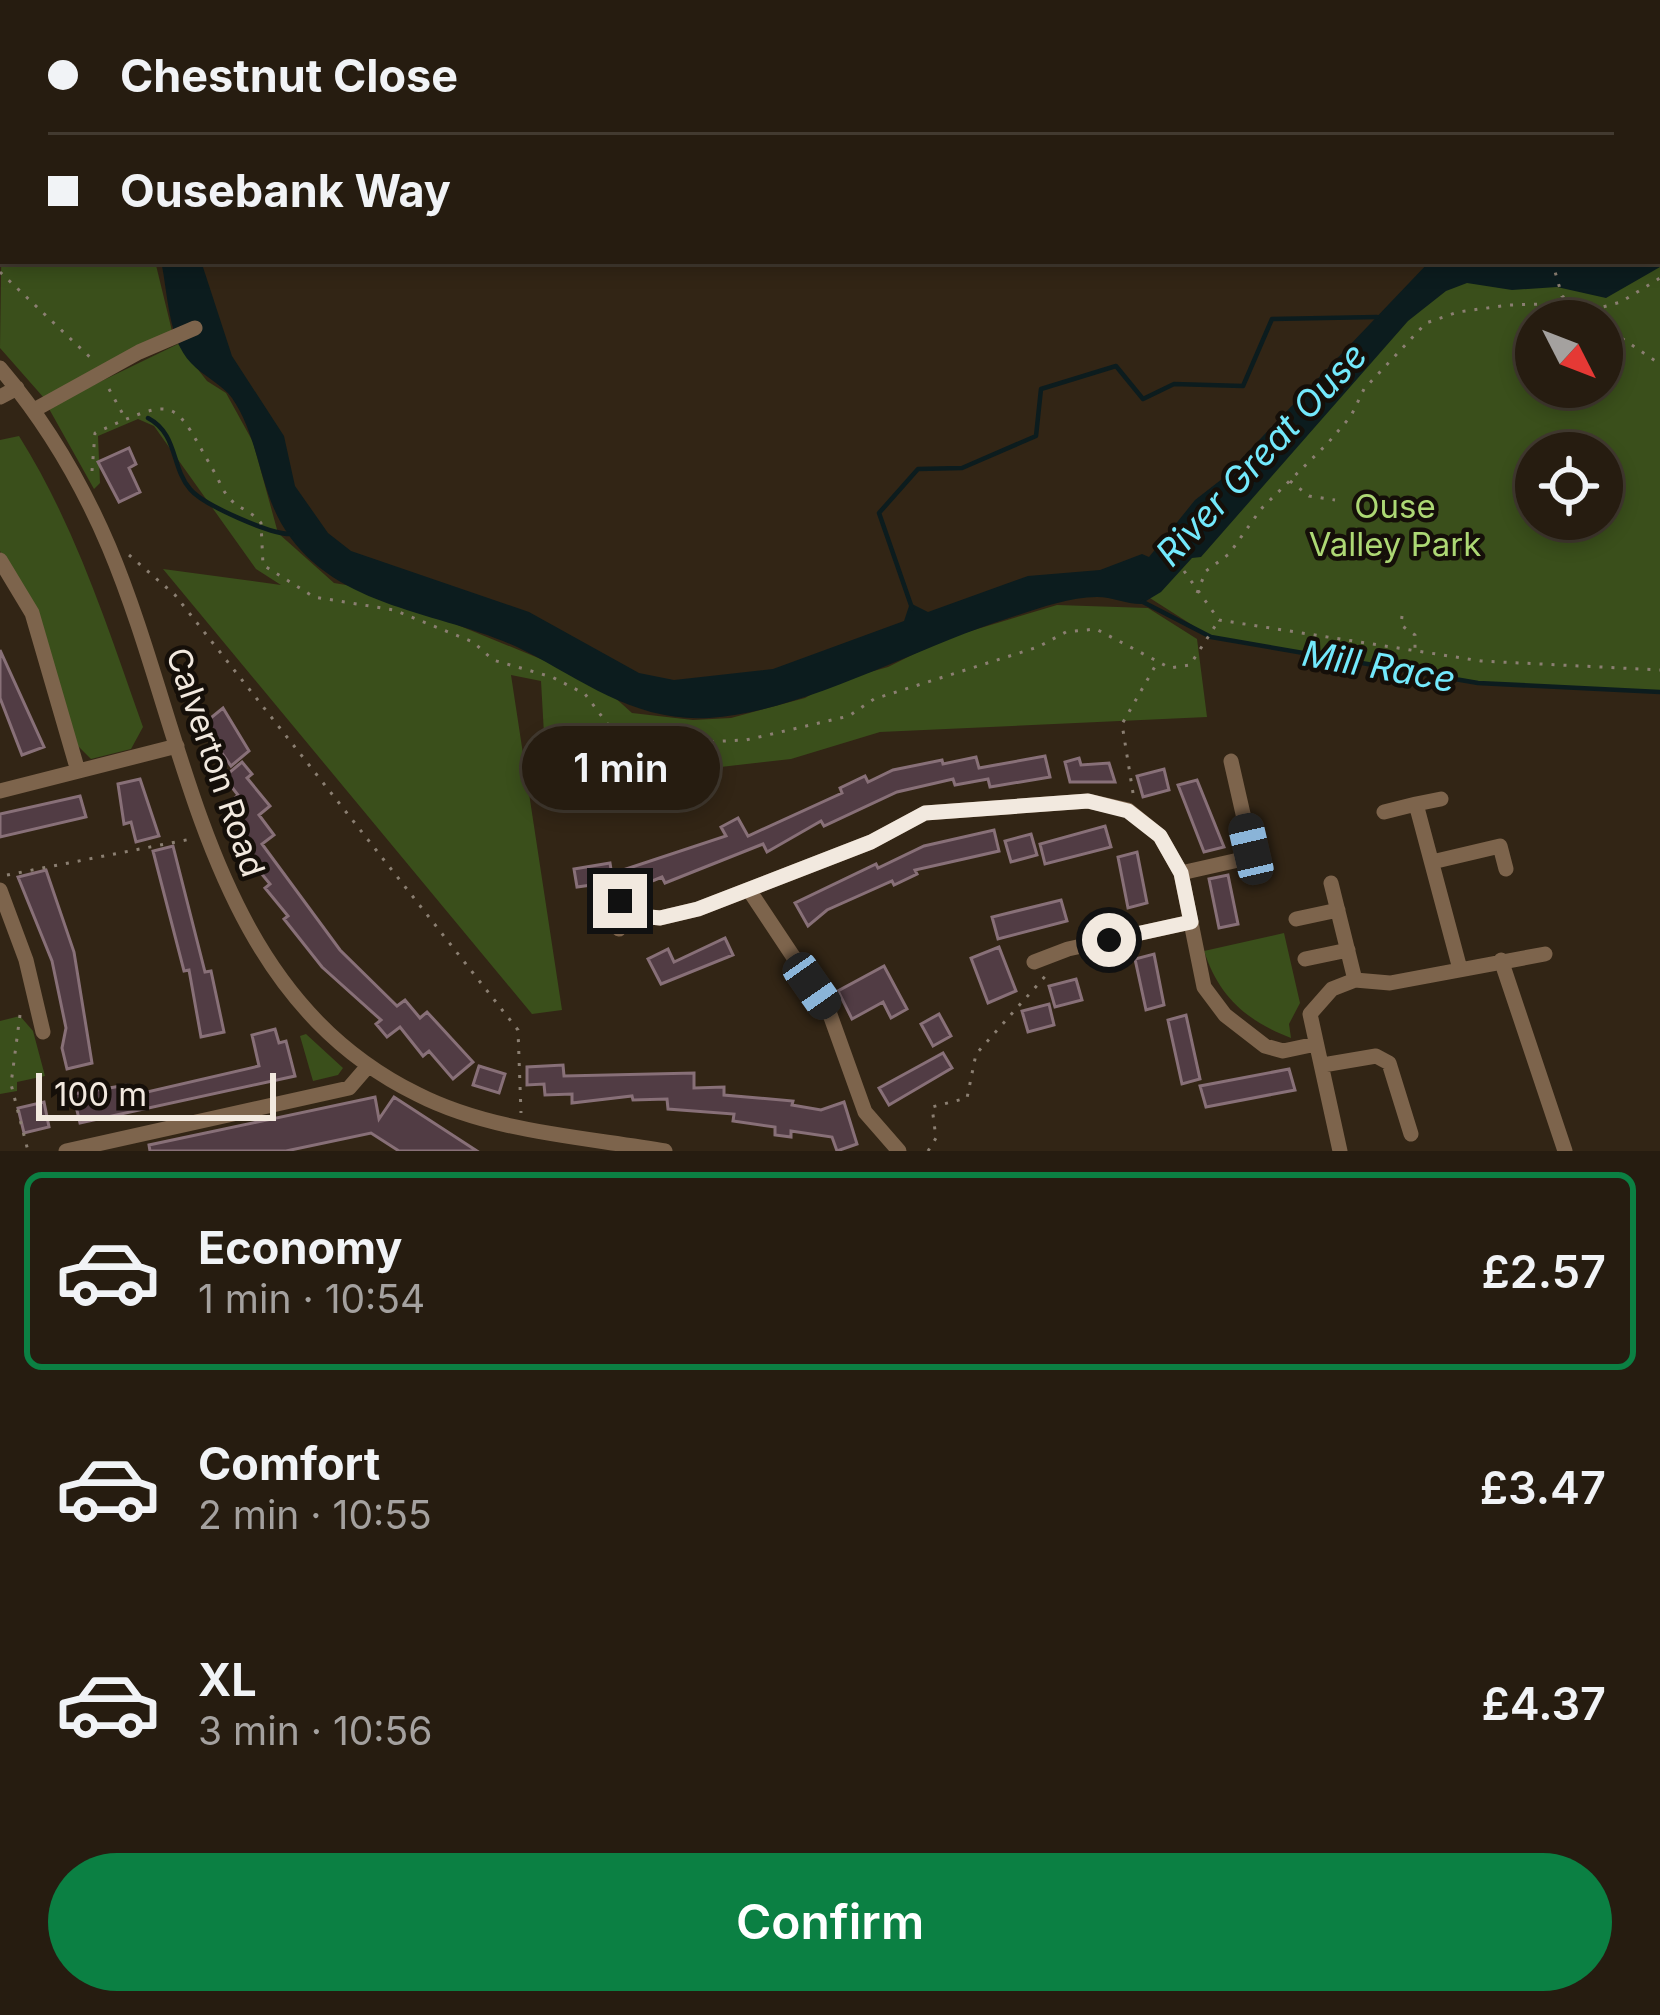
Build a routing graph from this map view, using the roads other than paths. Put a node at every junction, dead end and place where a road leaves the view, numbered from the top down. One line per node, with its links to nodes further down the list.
1 (195, 328): 5 (street)
2 (0, 368): 3 (street, Calverton Road)
3 (17, 388): 4 (street); 5 (street, Calverton Road)
4 (0, 398)
5 (34, 410): 7 (street, Calverton Road)
6 (0, 560): 9 (street)
7 (177, 746): 9 (street); 38 (street, Calverton Road)
8 (1231, 760): 16 (street)
9 (78, 771): 10 (street)
10 (0, 791)
11 (1441, 799): 12 (street)
12 (1416, 805): 13 (street); 14 (street)
13 (1384, 812)
14 (1432, 862): 15 (street); 31 (street)
15 (1506, 868)
16 (1181, 873): 19 (street); 23 (street)
17 (1331, 883): 20 (street)
18 (0, 890): 24 (street)
19 (749, 890): 21 (street); 44 (street)
20 (1338, 910): 22 (street); 26 (street)
21 (620, 915)
22 (1296, 919)
23 (1191, 922): 30 (street); 36 (street)
24 (18, 937): 25 (street); 33 (street)
25 (0, 940)
26 (1348, 950): 28 (street); 32 (street)
27 (1545, 954): 29 (street)
28 (1305, 959)
29 (1502, 961): 31 (street); 46 (street)
30 (1034, 962)
31 (1460, 969): 32 (street)
32 (1355, 980): 36 (street)
33 (39, 1011): 34 (street); 35 (street)
34 (20, 1016)
35 (43, 1032)
36 (1316, 1044): 37 (street)
37 (1322, 1065): 40 (street); 45 (street)
38 (368, 1066): 39 (street, Calverton Road); 42 (street)
39 (528, 1128): 41 (street); 43 (street, Calverton Road)
40 (1411, 1134)
41 (532, 1150)
42 (66, 1151)
43 (665, 1151)
44 (899, 1151)
45 (1340, 1151)
46 (1565, 1151)

